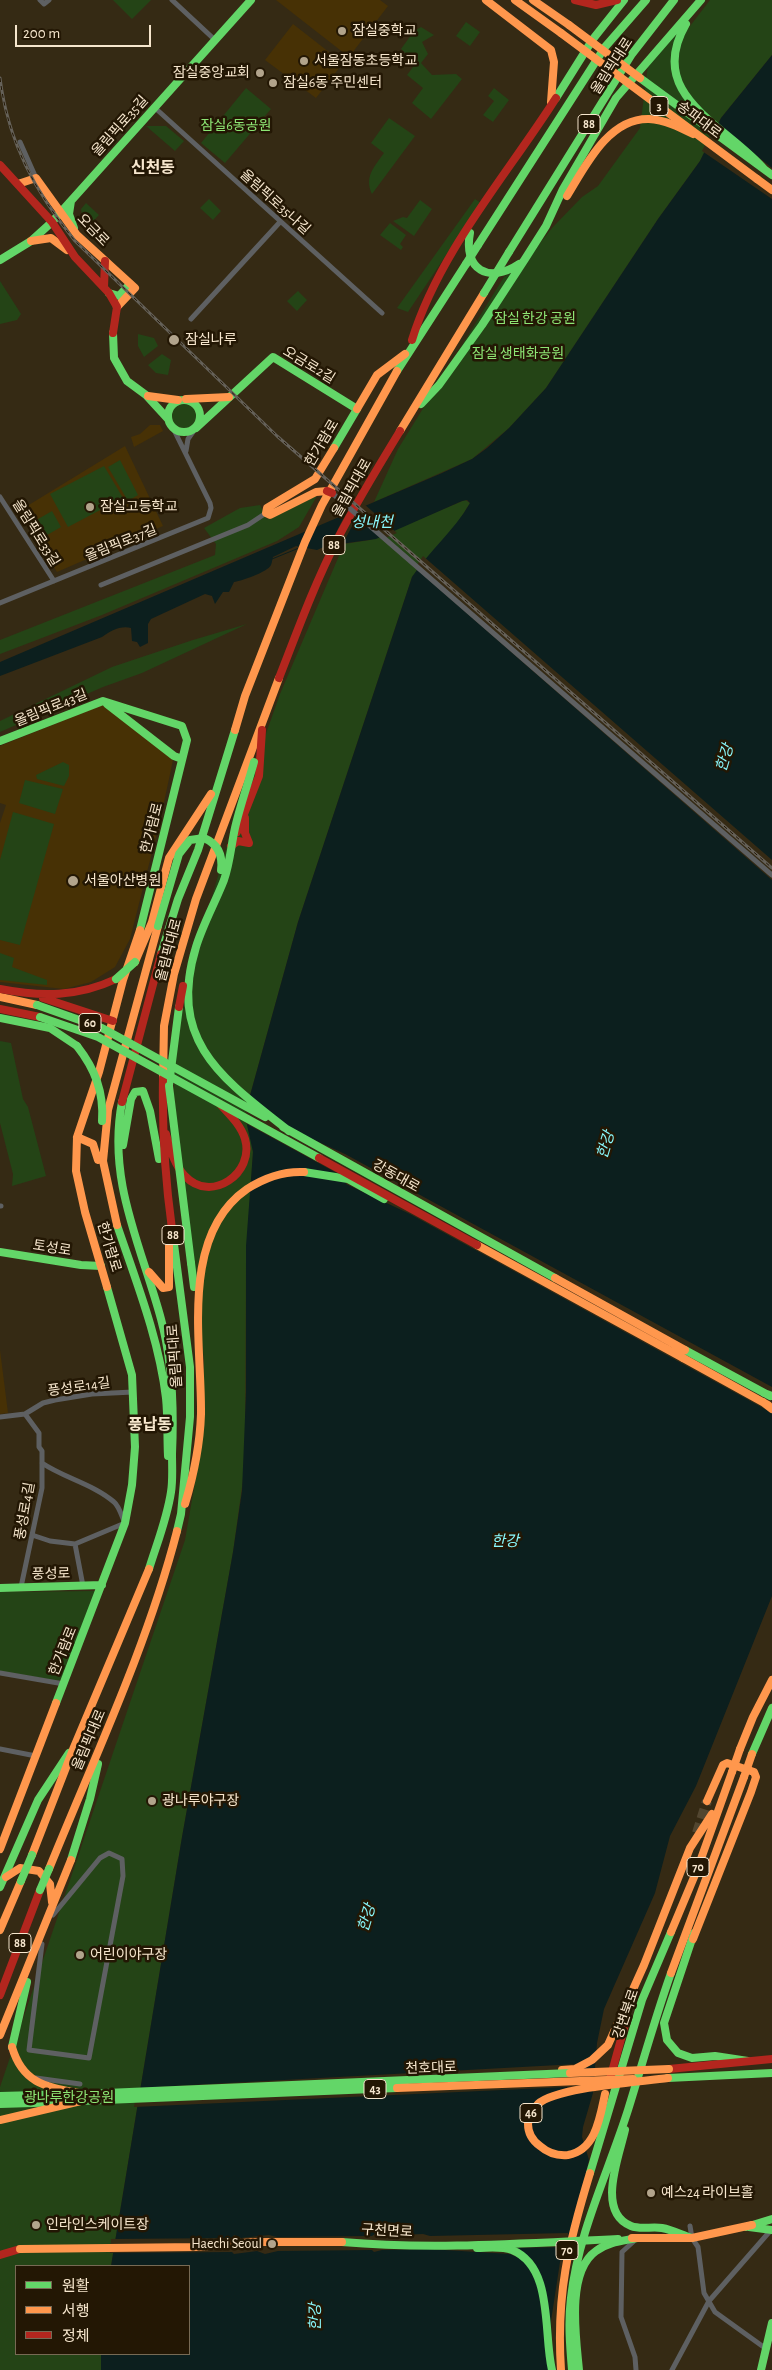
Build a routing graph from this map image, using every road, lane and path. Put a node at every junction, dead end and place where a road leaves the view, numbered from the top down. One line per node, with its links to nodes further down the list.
1 (172, 0): 15 (street)
2 (251, 0): 15 (main road, 올림픽로35길)
3 (486, 0): 16 (main road)
4 (515, 0): 23 (main road, 송파대로 / 3, bridge)
5 (533, 0): 20 (main road, 송파대로 / 3, bridge)
6 (575, 0): 14 (main road)
7 (612, 0): 8 (main road)
8 (617, 0): 14 (main road)
9 (624, 0): 16 (main road)
10 (646, 0): 44 (main road, 올림픽대로 / 88, bridge)
11 (674, 0): 49 (main road, 올림픽대로 / 88, bridge)
12 (701, 0): 32 (main road)
13 (706, 0): 20 (main road)
14 (593, 3)
15 (215, 40): 17 (main road, 올림픽로35길)
16 (550, 106): 29 (main road)
17 (154, 107): 26 (main road, 올림픽로35길); 31 (street, 올림픽로35나길)
18 (20, 142): 22 (street)
19 (0, 165): 24 (main road, 오금로)
20 (765, 170): 21 (main road, 송파대로 / 3)
21 (772, 175)
22 (36, 178): 24 (main road); 27 (main road, 오금로)
23 (757, 179): 25 (main road, 송파대로 / 3); 32 (main road, bridge)
24 (18, 184): 30 (main road, 오금로)
25 (772, 190)
26 (72, 200): 27 (main road); 28 (main road, 올림픽로35길); 33 (main road)
27 (52, 202): 28 (main road, 오금로)
28 (60, 213): 30 (main road, 올림픽로35길); 33 (main road, 오금로)
29 (475, 218): 36 (main road); 44 (main road)
30 (52, 222): 34 (main road, 올림픽로35길); 35 (main road, 오금로)
31 (280, 222): 42 (street, 올림픽로35나길); 43 (street)
32 (548, 222): 36 (main road)
33 (77, 235): 38 (main road, 오금로)
34 (31, 241): 35 (main road); 37 (main road, 올림픽로35길)
35 (75, 257): 40 (main road, 오금로)
36 (525, 259): 49 (main road)
37 (0, 260)
38 (105, 261): 39 (main road, 오금로); 40 (main road)
39 (130, 284): 40 (main road); 41 (main road)
40 (107, 290): 41 (main road, 오금로)
41 (117, 307): 45 (main road)
42 (382, 313)
43 (192, 319)
44 (408, 352): 48 (main road, 한가람로); 64 (main road, 올림픽대로 / 88)
45 (146, 395): 47 (main road); 50 (main road)
46 (229, 397): 47 (main road); 48 (main road, 오금로2길); 51 (main road)
47 (183, 399): 50 (main road); 51 (main road)
48 (357, 409): 55 (main road, 한가람로)
49 (408, 418): 60 (main road, 올림픽대로 / 88)
50 (170, 423): 51 (main road); 52 (street)
51 (195, 429): 52 (street)
52 (186, 451): 56 (street, 올림픽로37길)
53 (329, 492): 55 (main road); 67 (street, bridge)
54 (0, 497): 56 (street, 올림픽로33길)
55 (266, 513): 57 (street)
56 (54, 581): 58 (street, 올림픽로37길)
57 (101, 585)
58 (0, 603)
59 (104, 701): 62 (main road, 올림픽로43길); 63 (main road, 올림픽로43길); 63 (main road, 한가람로)
60 (262, 721): 61 (main road, 올림픽대로 / 88); 65 (main road)
61 (256, 736): 69 (main road, 올림픽대로 / 88); 70 (main road, bridge)
62 (0, 741)
63 (182, 759): 81 (main road, 한가람로)
64 (216, 787): 71 (main road); 88 (main road, 올림픽대로 / 88)
65 (245, 814): 66 (main road); 66 (main road)
66 (231, 846): 69 (main road)
67 (772, 875)
68 (158, 926): 71 (main road); 72 (main road, bridge); 87 (main road)
69 (180, 954): 84 (main road, 올림픽대로 / 88)
70 (193, 961): 72 (main road, bridge); 85 (main road, bridge)
71 (136, 962): 74 (main road, bridge)
72 (183, 987): 96 (main road, bridge)
73 (0, 989): 74 (main road)
74 (9, 991): 76 (main road)
75 (0, 997): 85 (main road, 강동대로 / 60, bridge)
76 (71, 1005): 78 (main road); 79 (main road)
77 (0, 1008): 83 (main road, 강동대로 / 60, bridge)
78 (88, 1013): 79 (main road); 81 (main road)
79 (78, 1017): 82 (main road)
80 (0, 1018): 82 (main road)
81 (113, 1021): 86 (main road, 한가람로)
82 (61, 1033): 87 (main road, bridge)
83 (220, 1104): 84 (main road); 90 (main road, 강동대로, bridge)
84 (162, 1119): 89 (main road, 올림픽대로 / 88)
85 (289, 1130): 98 (main road, 강동대로, bridge)
86 (77, 1137): 93 (main road, 한가람로); 94 (main road)
87 (103, 1147): 94 (main road)
88 (120, 1168): 89 (main road); 95 (main road, 올림픽대로 / 88)
89 (165, 1182): 91 (main road, 올림픽대로 / 88)
90 (408, 1207): 96 (main road, bridge); 98 (main road, 강동대로, bridge)
91 (171, 1224): 95 (main road); 104 (main road, 올림픽대로 / 88)
92 (0, 1252): 93 (main road, 토성로)
93 (101, 1266): 97 (main road, 한가람로)
94 (131, 1266): 103 (main road)
95 (145, 1268): 103 (main road, 올림픽대로 / 88)
96 (199, 1338): 104 (main road)
97 (133, 1392): 100 (street, 풍성로14길); 105 (main road, 한가람로)
98 (768, 1397): 99 (main road)
99 (772, 1408)
100 (24, 1414): 101 (street, 풍성로14길); 102 (street, 풍성로4길)
101 (0, 1417)
102 (42, 1462): 105 (street); 106 (street, 풍성로4길)
103 (170, 1491): 119 (main road, 올림픽대로 / 88)
104 (181, 1514): 118 (main road, 올림픽대로 / 88)
105 (125, 1523): 107 (street); 108 (main road, 한가람로)
106 (32, 1535): 107 (street); 110 (street, 풍성로4길)
107 (75, 1544): 109 (street)
108 (102, 1585): 109 (main road, 풍성로); 115 (main road, 한가람로)
109 (83, 1586): 110 (main road, 풍성로)
110 (21, 1587): 111 (main road, 풍성로)
111 (0, 1588)
112 (0, 1673): 115 (street)
113 (772, 1676): 116 (main road)
114 (772, 1680): 116 (main road, 강변북로 / 46)
115 (64, 1684): 121 (main road, 한가람로)
116 (765, 1692): 122 (main road, 강변북로 / 46, bridge)
117 (772, 1708): 127 (main road, 70, bridge)
118 (102, 1744): 128 (main road); 134 (main road, 올림픽대로 / 88, bridge)
119 (74, 1747): 126 (main road); 130 (main road, 올림픽대로 / 88, bridge)
120 (0, 1749): 121 (street)
121 (36, 1756): 124 (main road, 한가람로)
122 (722, 1798): 133 (main road, 46); 135 (main road, 강변북로 / 70)
123 (708, 1801): 131 (main road)
124 (0, 1849)
125 (689, 1859): 135 (main road)
126 (0, 1887): 128 (main road)
127 (702, 1888): 131 (main road); 147 (main road, 70)
128 (52, 1906): 129 (main road)
129 (44, 1928): 129 (street); 132 (main road)
130 (0, 1930)
131 (693, 1939): 138 (main road)
132 (31, 1964): 136 (main road); 145 (main road, bridge)
133 (644, 1965): 139 (main road, 46, bridge); 142 (main road, bridge)
134 (0, 1995)
135 (642, 2000): 164 (main road, 강변북로 / 70)
136 (0, 2035)
137 (772, 2058): 138 (main road, 천호대로 / 43)
138 (748, 2061): 139 (main road, 천호대로 / 43)
139 (668, 2073): 140 (main road, 천호대로 / 43); 142 (main road, 천호대로 / 43, bridge); 145 (main road, 천호대로 / 43, bridge)
140 (772, 2074)
141 (20, 2076): 143 (street)
142 (504, 2077): 145 (main road, 천호대로 / 43, bridge)
143 (80, 2084)
144 (0, 2096): 145 (main road, 천호대로 / 43, bridge)
145 (82, 2098): 146 (main road, 천호대로 / 43); 148 (main road)
146 (0, 2104)
147 (627, 2113): 154 (main road); 165 (main road, 70)
148 (0, 2120)
149 (772, 2220): 151 (main road, 구천면로)
150 (690, 2226): 154 (street)
151 (746, 2226): 152 (main road); 154 (main road, 구천면로)
152 (772, 2230): 159 (street)
153 (637, 2238): 154 (main road, 구천면로); 155 (main road, 구천면로, bridge); 166 (main road); 167 (street)
154 (692, 2238): 159 (street)
155 (464, 2246): 157 (main road, 구천면로, bridge); 163 (main road, bridge)
156 (0, 2249): 157 (main road, 구천면로)
157 (20, 2249): 158 (main road)
158 (0, 2255)
159 (709, 2301): 162 (street); 168 (street)
160 (772, 2323): 161 (main road)
161 (770, 2334): 162 (main road)
162 (765, 2348): 169 (main road)
163 (552, 2370)
164 (561, 2370)
165 (572, 2370)
166 (579, 2370)
167 (636, 2370)
168 (672, 2370)
169 (761, 2370)

